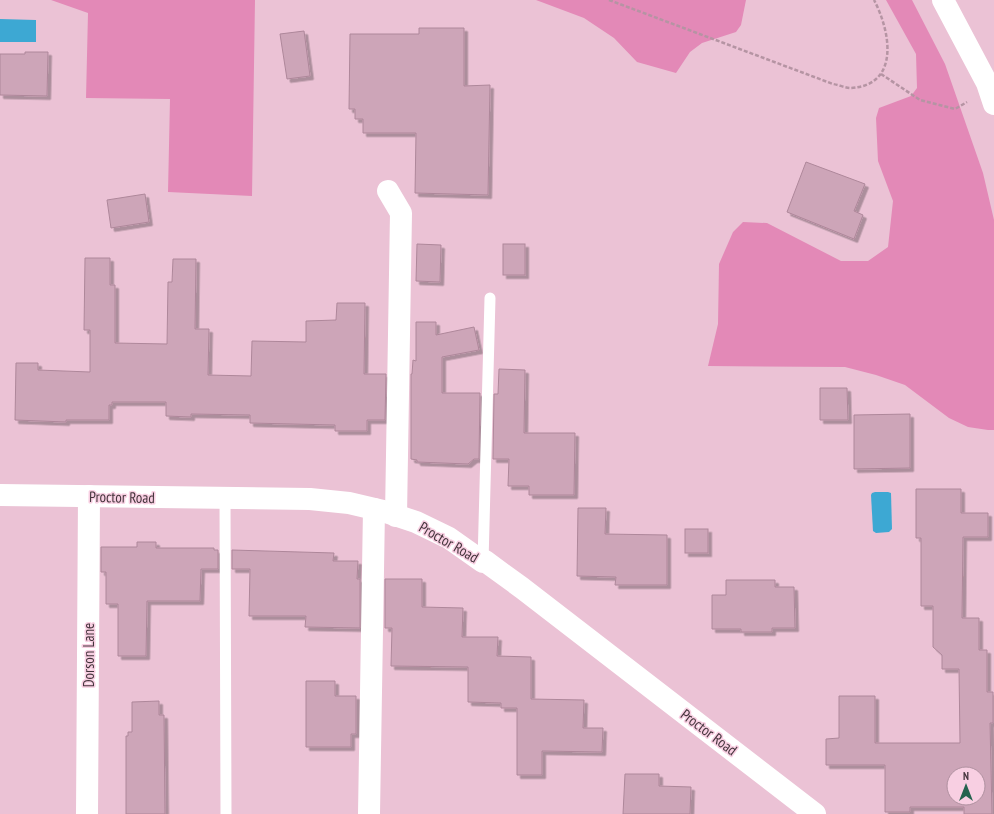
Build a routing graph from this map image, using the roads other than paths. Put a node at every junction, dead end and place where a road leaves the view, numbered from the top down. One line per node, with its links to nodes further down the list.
1 (943, 0): 2 (street)
2 (991, 88)
3 (388, 191): 9 (street)
4 (490, 298): 10 (lane)
5 (0, 495): 6 (street, Proctor Road)
6 (89, 496): 7 (street, Proctor Road); 11 (street, Dorson Lane)
7 (225, 498): 8 (street, Proctor Road); 12 (lane)
8 (374, 509): 9 (street, Proctor Road); 13 (street)
9 (396, 516): 10 (street, Proctor Road)
10 (483, 562): 14 (street, Proctor Road)
11 (87, 814)
12 (226, 814)
13 (368, 814)
14 (815, 814)

